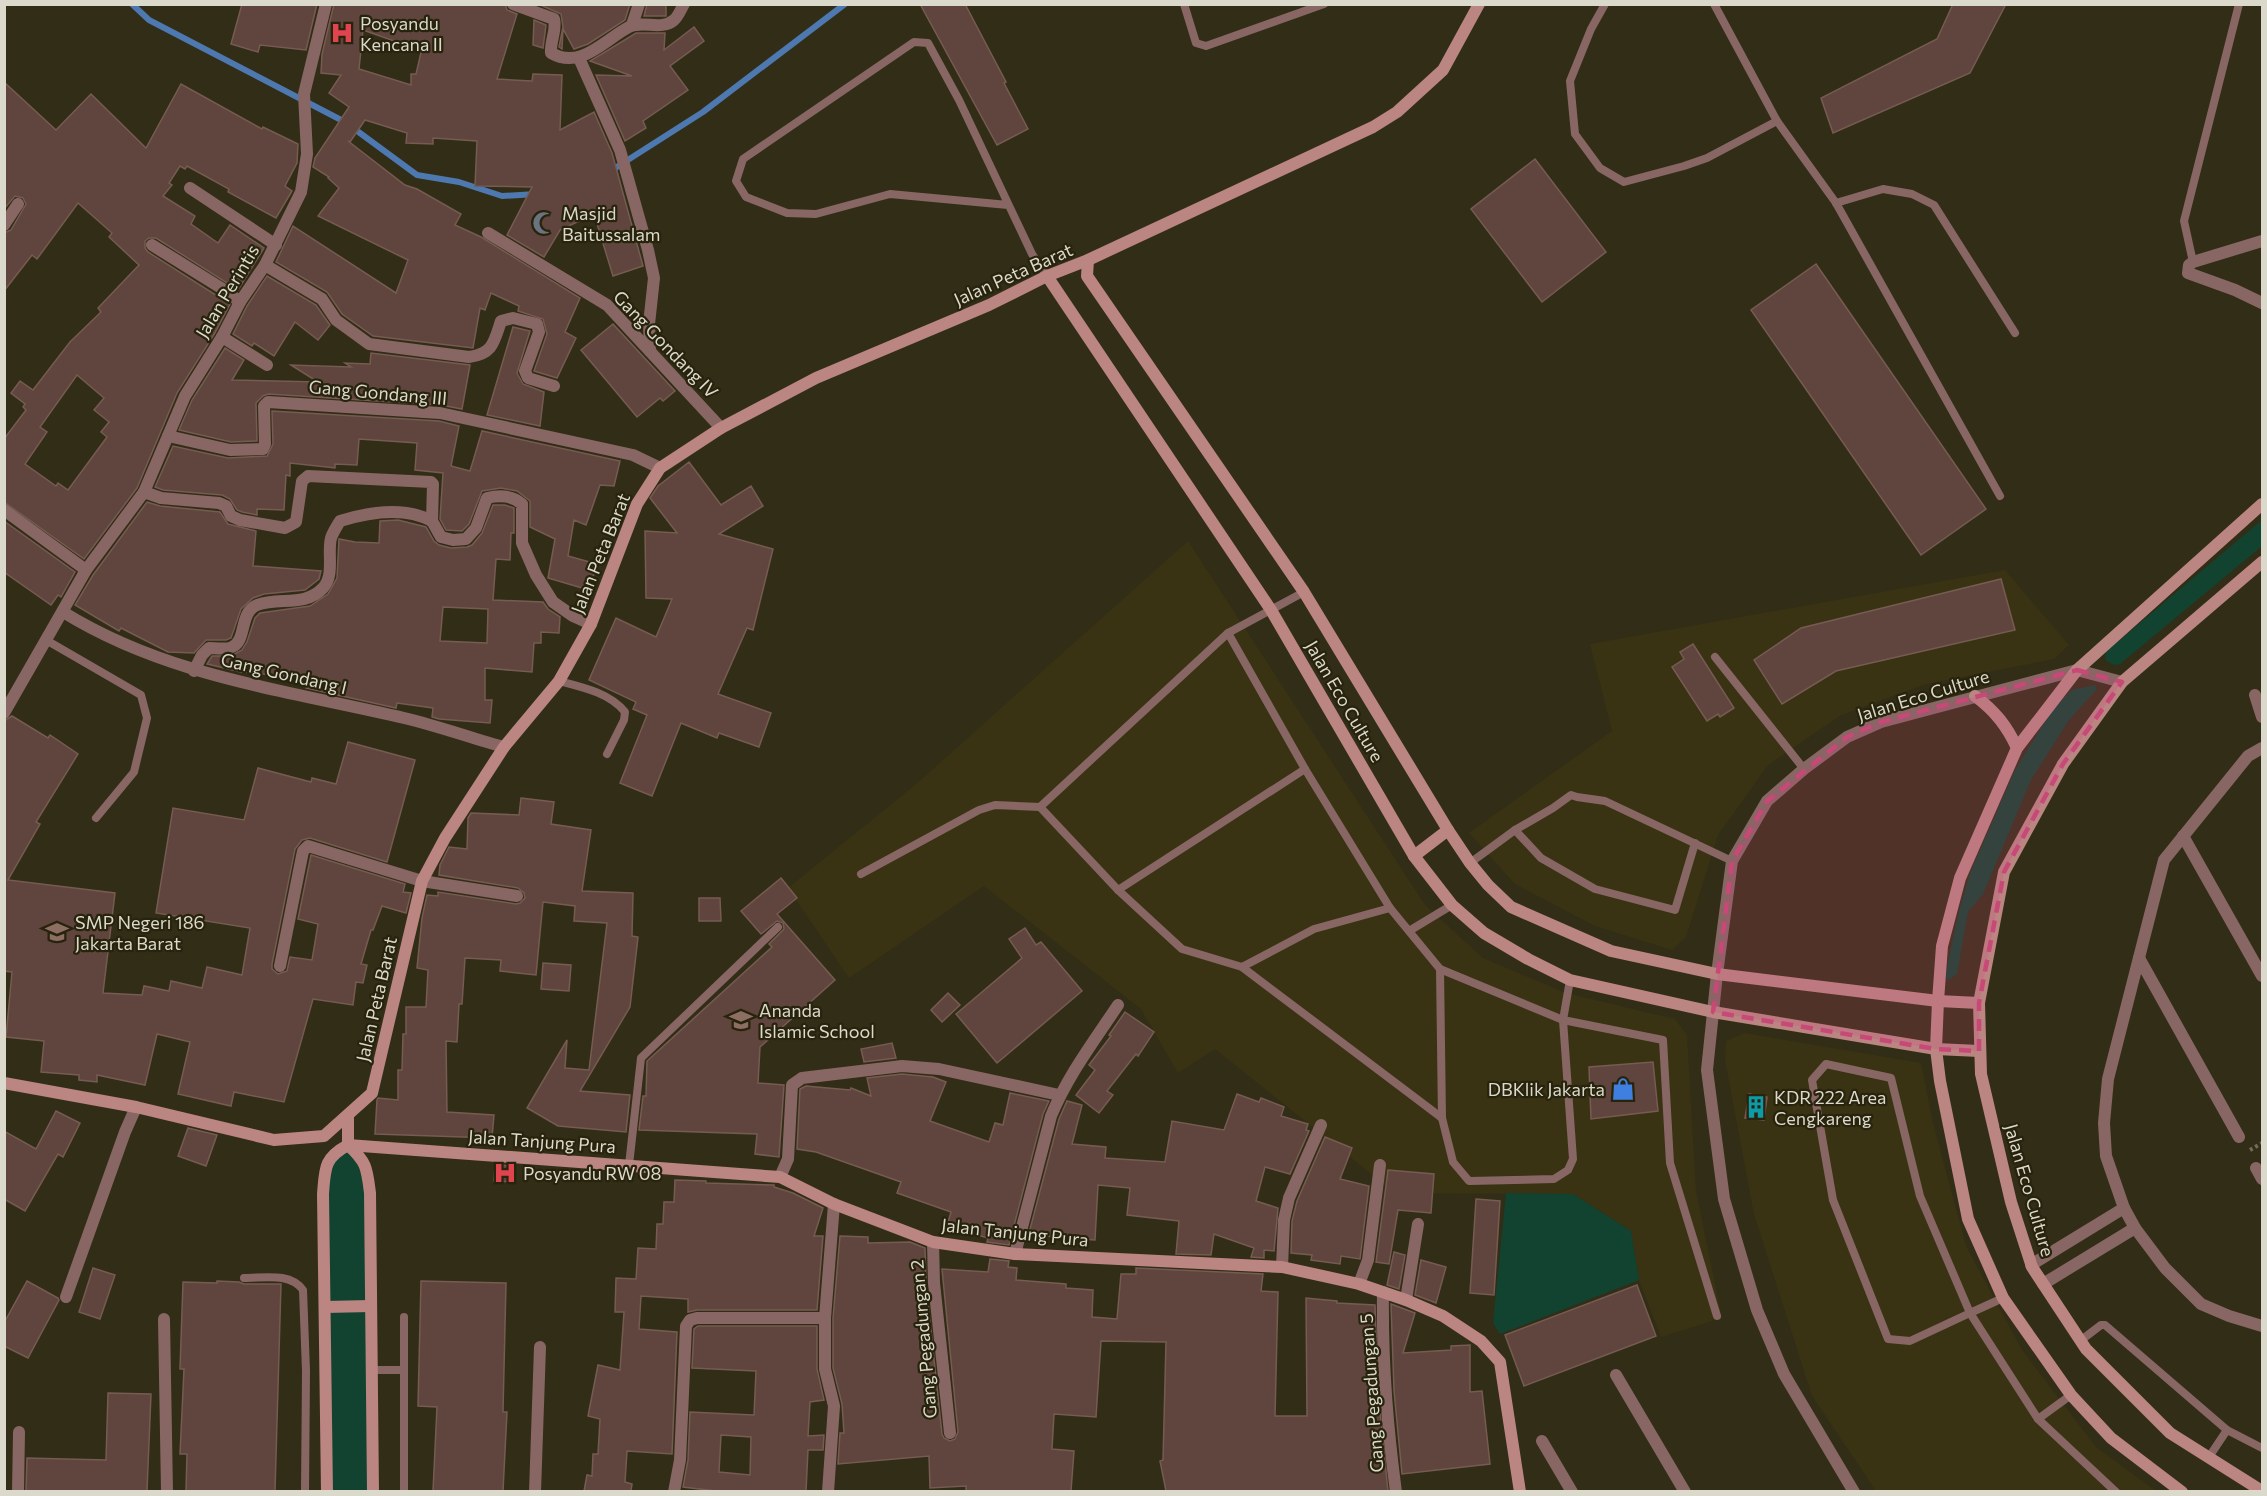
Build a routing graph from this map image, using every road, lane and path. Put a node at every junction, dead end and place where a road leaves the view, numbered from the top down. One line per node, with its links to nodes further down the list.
1 (326, 4): 22 (street, Jalan Perintis)
2 (513, 4): 12 (street)
3 (639, 4): 11 (street)
4 (684, 4): 11 (street)
5 (1184, 4): 6 (lane)
6 (1324, 4)
7 (1479, 4): 23 (street, Jalan Peta Barat)
8 (1605, 4): 13 (lane)
9 (1714, 4): 13 (lane)
10 (2239, 4): 24 (lane)
11 (632, 25): 12 (street)
12 (579, 58): 31 (street)
13 (1777, 121): 15 (lane)
14 (190, 188): 22 (street)
15 (1836, 203): 29 (lane); 38 (lane)
16 (18, 204): 18 (street)
17 (1008, 205): 17 (lane); 26 (lane)
18 (4, 225)
19 (488, 233): 31 (street, Gang Gondang IV)
20 (2262, 242): 24 (street)
21 (152, 245): 27 (street)
22 (276, 245): 25 (street, Jalan Perintis)
23 (1088, 260): 26 (street, Jalan Peta Barat); 44 (street, Jalan Eco Culture)
24 (2193, 262): 28 (street)
25 (265, 265): 27 (street, Jalan Perintis); 33 (street)
26 (1047, 276): 34 (street, Jalan Peta Barat); 45 (street, Jalan Eco Culture)
27 (240, 302): 30 (street, Jalan Perintis)
28 (2262, 303)
29 (2015, 333)
30 (222, 338): 32 (street); 35 (street, Jalan Perintis)
31 (650, 351): 34 (street, Gang Gondang IV)
32 (267, 365)
33 (554, 386)
34 (721, 428): 36 (street, Jalan Peta Barat)
35 (168, 436): 36 (street, Gang Gondang III); 37 (street, Jalan Perintis)
36 (660, 468): 47 (street, Jalan Peta Barat)
37 (144, 492): 41 (street); 43 (street, Jalan Perintis)
38 (2000, 496)
39 (2262, 504): 51 (street, Jalan Eco Culture)
40 (4, 510): 43 (street)
41 (432, 521): 47 (street); 52 (street)
42 (2262, 562): 54 (street, Jalan Eco Culture)
43 (86, 570): 46 (street, Jalan Perintis)
44 (1304, 592): 45 (lane); 67 (street, Jalan Eco Culture)
45 (1271, 610): 48 (lane); 71 (street, Jalan Eco Culture)
46 (63, 612): 49 (street, Jalan Perintis); 52 (street, Gang Gondang I)
47 (591, 624): 53 (street, Jalan Peta Barat)
48 (1228, 633): 63 (lane); 65 (lane)
49 (46, 640): 57 (street, Jalan Perintis); 66 (lane)
50 (1715, 657): 64 (lane)
51 (2077, 670): 54 (street, Jalan Eco Culture); 56 (street, Jalan Eco Culture); 60 (street, Jalan Eco Culture)
52 (195, 671): 59 (street, Gang Gondang I)
53 (559, 681): 59 (street, Jalan Peta Barat); 62 (lane)
54 (2122, 682): 90 (street, Jalan Eco Culture)
55 (2255, 695): 58 (street)
56 (1975, 696): 60 (street); 64 (street, Jalan Eco Culture)
57 (4, 713)
58 (2262, 717)
59 (504, 747): 75 (street, Jalan Peta Barat)
60 (2017, 748): 89 (street, Jalan Eco Culture)
61 (2262, 748): 69 (street)
62 (607, 754)
63 (1305, 769): 76 (lane); 79 (lane)
64 (1804, 769): 72 (street, Jalan Eco Culture)
65 (1040, 807): 74 (lane); 76 (lane)
66 (96, 818)
67 (1448, 830): 71 (street); 73 (street, Jalan Eco Culture)
68 (1515, 830): 70 (lane); 70 (lane); 73 (lane)
69 (2183, 836): 82 (street); 87 (street)
70 (1695, 843): 72 (lane)
71 (1414, 856): 78 (street, Jalan Eco Culture)
72 (1732, 861): 86 (street, Jalan Eco Culture)
73 (1470, 863): 86 (street, Jalan Eco Culture)
74 (861, 874)
75 (422, 881): 77 (street); 83 (street); 99 (street, Jalan Peta Barat)
76 (1118, 890): 84 (lane)
77 (517, 896)
78 (1452, 905): 81 (lane); 88 (street, Jalan Eco Culture)
79 (1390, 908): 81 (lane); 84 (lane)
80 (778, 927): 106 (lane)
81 (1409, 931): 85 (lane)
82 (2139, 958): 102 (street); 112 (street)
83 (280, 966)
84 (1242, 968): 100 (lane)
85 (1440, 969): 93 (lane); 100 (lane)
86 (1717, 974): 89 (street, Jalan Eco Culture); 92 (street, Jalan Eco Culture)
87 (2262, 976)
88 (1570, 980): 92 (street, Jalan Eco Culture); 93 (lane)
89 (1938, 1001): 90 (street, Jalan Eco Culture); 94 (street, Jalan Eco Culture)
90 (1979, 1003): 95 (street, Jalan Eco Culture)
91 (1118, 1005): 97 (street)
92 (1713, 1012): 94 (street, Jalan Eco Culture); 149 (street, Jalan Eco Culture)
93 (1563, 1020): 100 (lane); 129 (lane)
94 (1936, 1049): 95 (street, Jalan Eco Culture); 124 (street, Jalan Eco Culture)
95 (1979, 1051): 117 (street, Jalan Eco Culture)
96 (4, 1083): 98 (street, Jalan Peta Barat)
97 (1059, 1095): 109 (street); 116 (street)
98 (136, 1107): 99 (street, Jalan Peta Barat); 123 (street)
99 (348, 1117): 104 (street)
100 (1442, 1118)
101 (1321, 1125): 118 (street)
102 (2239, 1137)
103 (2262, 1143): 105 (path)
104 (348, 1145): 106 (street, Jalan Tanjung Pura); 126 (street); 127 (street)
105 (2247, 1152)
106 (629, 1165): 109 (street, Jalan Tanjung Pura)
107 (1380, 1165): 120 (street)
108 (2256, 1168): 110 (street)
109 (780, 1177): 111 (street, Jalan Tanjung Pura)
110 (2262, 1179)
111 (834, 1204): 115 (street, Jalan Tanjung Pura); 131 (street)
112 (2124, 1209): 114 (street); 117 (street)
113 (1418, 1224): 125 (street)
114 (2135, 1228): 121 (street); 133 (street)
115 (933, 1242): 116 (street, Jalan Tanjung Pura); 145 (street, Gang Pegadungan 2)
116 (1015, 1254): 118 (street, Jalan Tanjung Pura)
117 (2031, 1265): 121 (street, Jalan Eco Culture)
118 (1282, 1267): 120 (street, Jalan Tanjung Pura)
119 (244, 1278): 138 (lane)
120 (1359, 1284): 122 (street, Jalan Tanjung Pura)
121 (2043, 1284): 134 (street, Jalan Eco Culture)
122 (1383, 1292): 125 (street, Jalan Tanjung Pura); 159 (street, Gang Pegadungan 5)
123 (66, 1297)
124 (2003, 1298): 128 (lane); 141 (street, Jalan Eco Culture)
125 (1406, 1300): 160 (street, Jalan Tanjung Pura)
126 (371, 1306): 127 (street); 139 (street)
127 (325, 1307): 136 (street)
128 (1970, 1313): 128 (lane); 142 (lane)
129 (1717, 1316)
130 (404, 1317): 137 (lane)
131 (825, 1318): 157 (street); 158 (street)
132 (164, 1319): 151 (street)
133 (2262, 1326)
134 (2080, 1341): 143 (lane); 148 (street, Jalan Eco Culture)
135 (540, 1347): 156 (street)
136 (326, 1369): 138 (lane); 153 (street)
137 (404, 1370): 139 (lane); 155 (lane)
138 (306, 1371): 152 (lane)
139 (372, 1371): 154 (street)
140 (1616, 1375): 162 (street)
141 (2071, 1395): 142 (lane); 164 (street, Jalan Eco Culture)
142 (2038, 1419): 163 (lane)
143 (2226, 1430): 147 (lane); 148 (lane)
144 (19, 1432): 150 (street)
145 (950, 1433)
146 (1542, 1441): 161 (street)
147 (2262, 1448)
148 (2209, 1457): 165 (street, Jalan Eco Culture)
149 (1849, 1490)
150 (18, 1491)
151 (167, 1491)
152 (305, 1491)
153 (327, 1491)
154 (374, 1491)
155 (404, 1491)
156 (535, 1491)
157 (674, 1491)
158 (828, 1491)
159 (1396, 1491)
160 (1517, 1491)
161 (1572, 1491)
162 (1685, 1491)
163 (2116, 1491)
164 (2182, 1491)
165 (2262, 1491)

